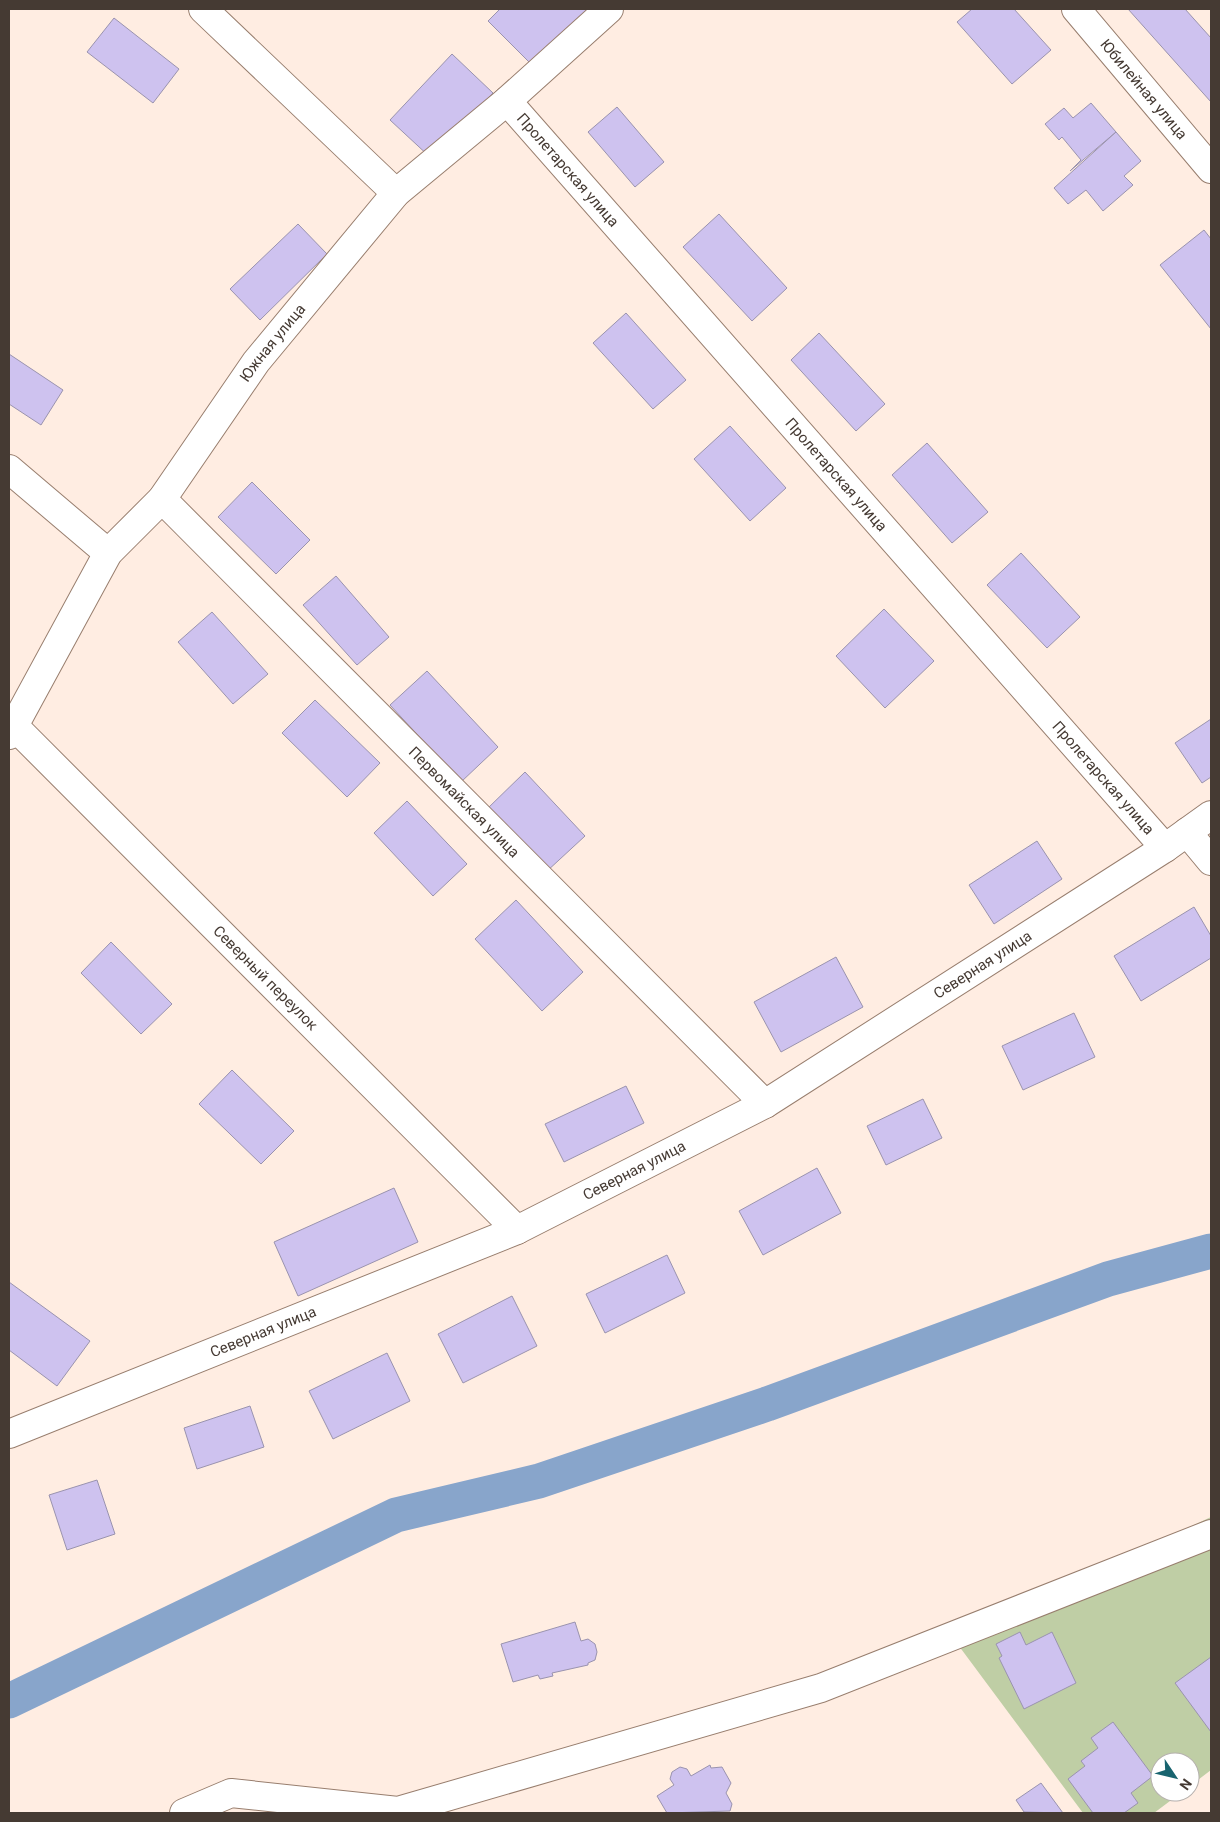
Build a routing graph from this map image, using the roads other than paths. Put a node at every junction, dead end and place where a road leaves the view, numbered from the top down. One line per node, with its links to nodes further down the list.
1 (203, 9): 6 (street)
2 (610, 9): 4 (street, Южная улица)
3 (1076, 9): 5 (street, Юбилейная улица)
4 (507, 101): 6 (street, Южная улица); 13 (street, Пролетарская улица)
5 (1211, 170)
6 (396, 193): 8 (street, Южная улица)
7 (9, 470): 9 (street)
8 (162, 499): 9 (street, Южная улица); 15 (street, Первомайская улица)
9 (108, 553): 10 (street, Южная улица)
10 (11, 731): 16 (street, Северный переулок)
11 (1211, 815): 12 (street, Северная улица)
12 (1187, 832): 13 (street, Северная улица); 14 (street)
13 (1165, 848): 15 (street, Северная улица)
14 (1211, 861)
15 (765, 1104): 16 (street, Северная улица)
16 (517, 1230): 17 (street, Северная улица)
17 (9, 1434)
18 (1211, 1534): 19 (street)
19 (399, 1812): 20 (street)
20 (184, 1813)

